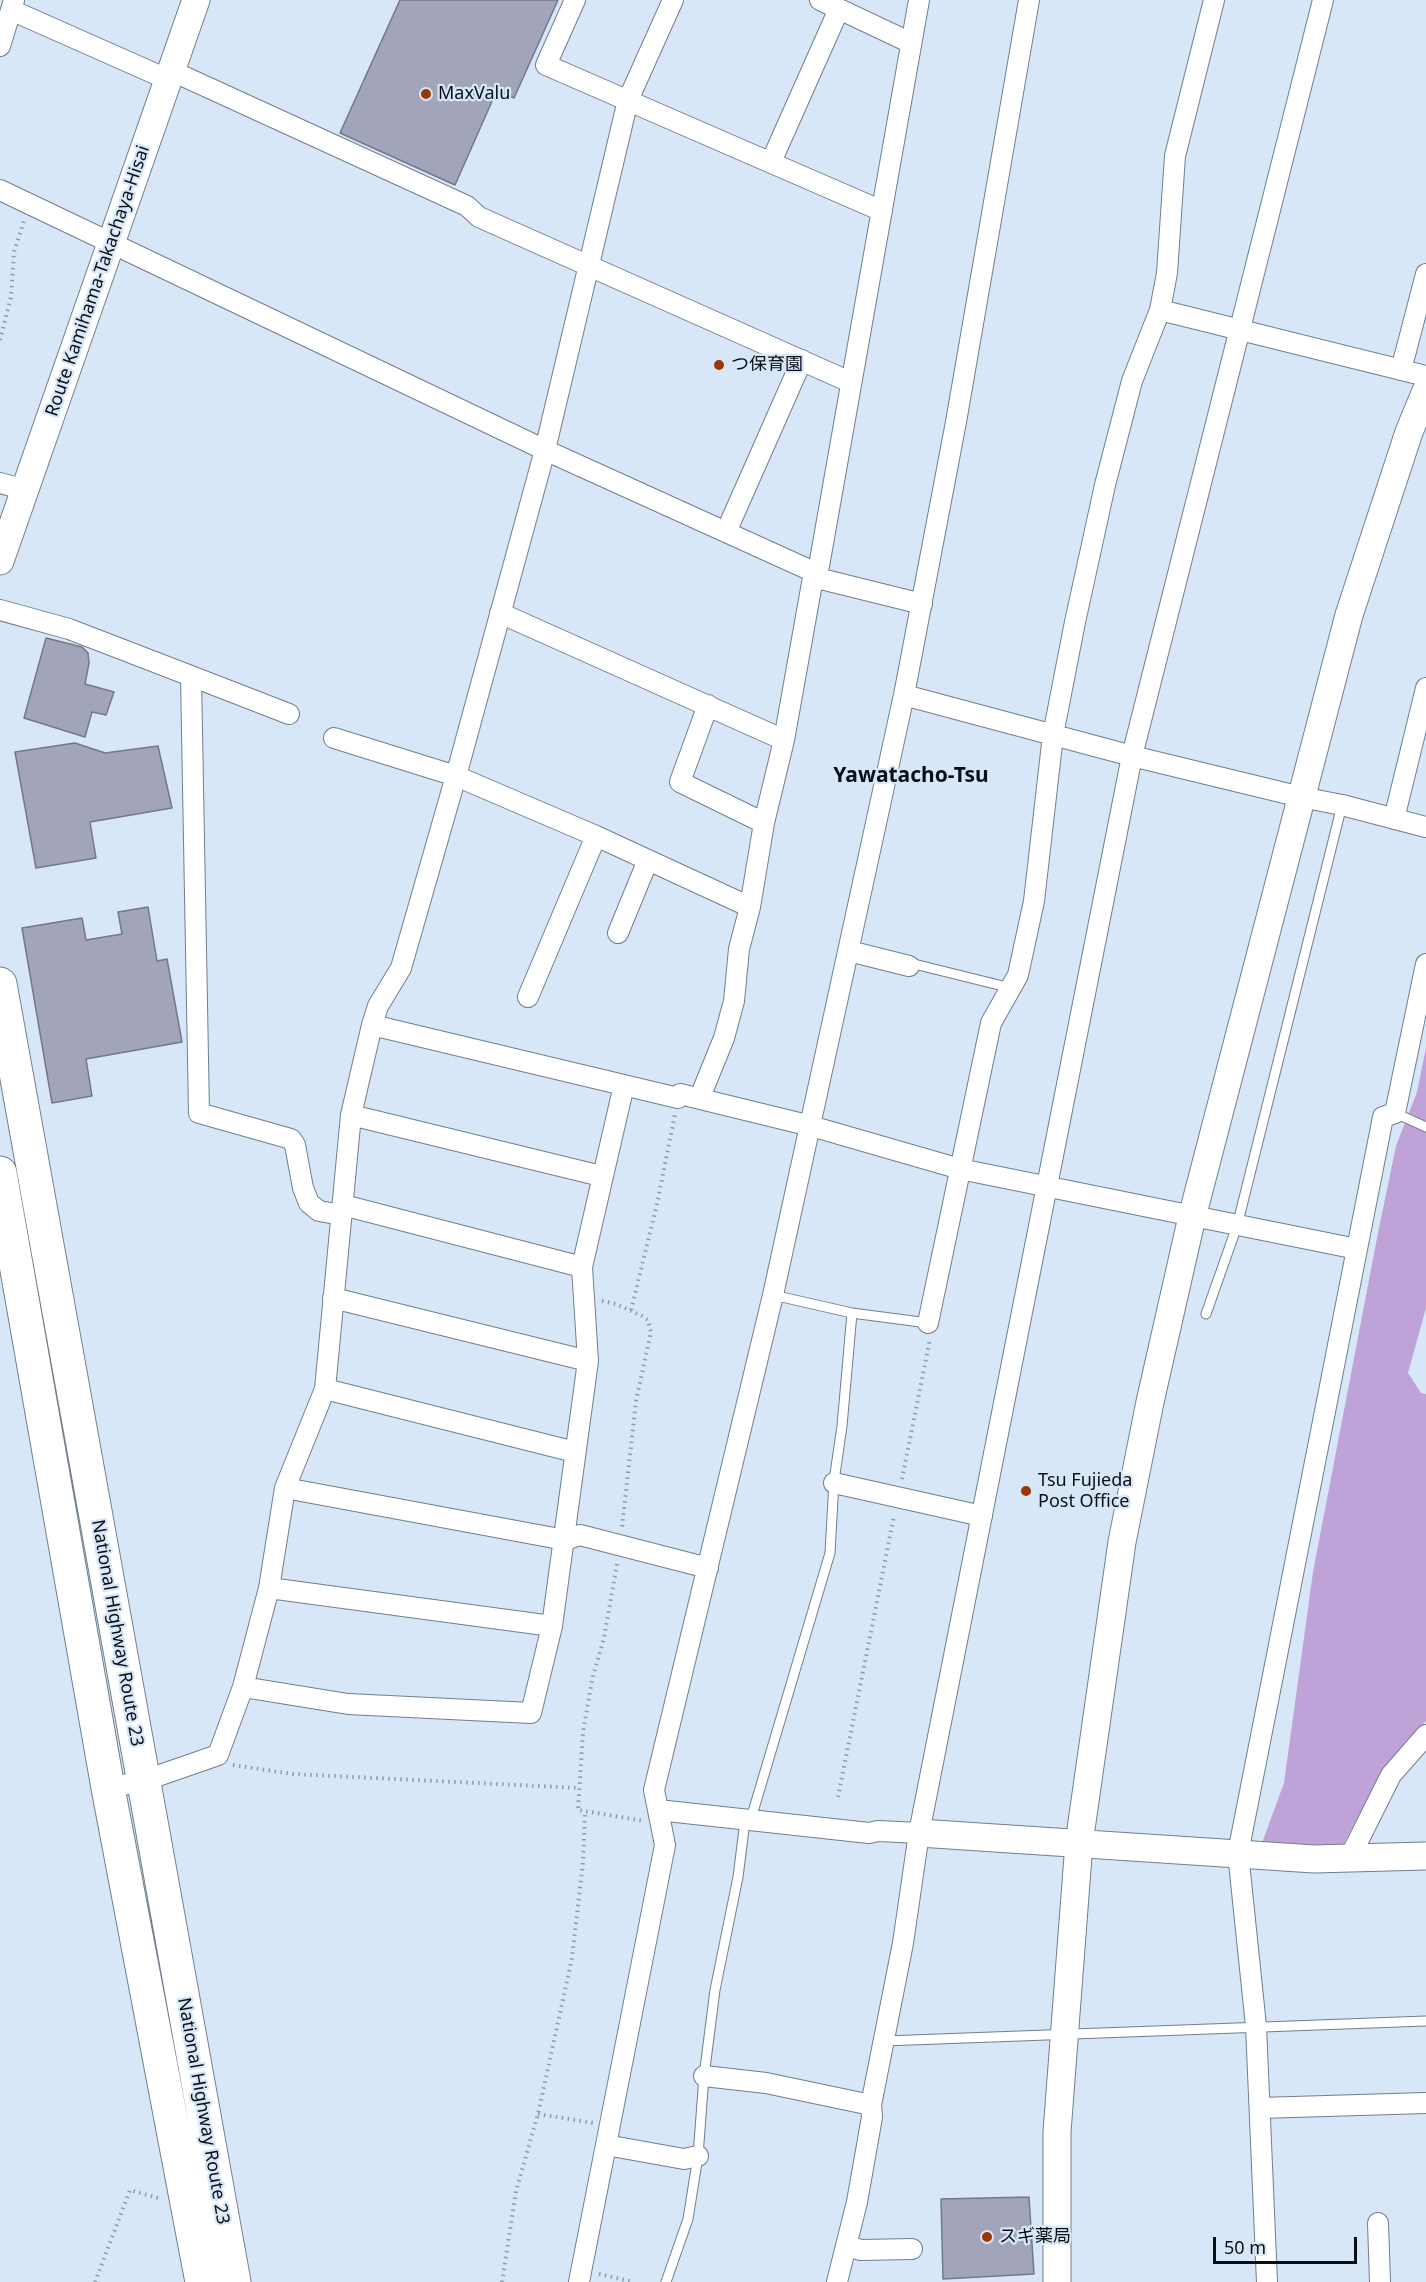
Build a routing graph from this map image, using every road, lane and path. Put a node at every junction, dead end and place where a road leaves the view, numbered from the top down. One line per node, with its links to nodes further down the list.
1 (196, 0): 13 (street, Route Kamihama-Takachaya-Hisai)
2 (575, 0): 14 (street)
3 (673, 0): 14 (street)
4 (820, 0): 10 (street)
5 (919, 0): 11 (street)
6 (1029, 0): 35 (street)
7 (1214, 0): 22 (street)
8 (1323, 0): 23 (street)
9 (12, 5): 12 (street); 13 (street)
10 (839, 9): 11 (street); 15 (street)
11 (911, 43): 18 (street)
12 (0, 46)
13 (170, 76): 19 (street, Route Kamihama-Takachaya-Hisai); 20 (street)
14 (628, 100): 15 (street); 20 (street)
15 (771, 162): 18 (street)
16 (0, 190): 17 (street)
17 (30, 204): 19 (street); 24 (path)
18 (882, 211): 28 (street)
19 (111, 242): 30 (street); 31 (street, Route Kamihama-Takachaya-Hisai)
20 (588, 265): 25 (street); 30 (street)
21 (1426, 274): 26 (street)
22 (1160, 310): 23 (street); 43 (street)
23 (1239, 330): 26 (street); 46 (street)
24 (0, 340)
25 (802, 360): 28 (street); 32 (street)
26 (1401, 370): 27 (street)
27 (1426, 375)
28 (850, 382): 34 (street)
29 (1426, 391): 48 (street)
30 (545, 450): 32 (street); 37 (street)
31 (13, 487): 33 (street, Route Kamihama-Takachaya-Hisai)
32 (726, 532): 34 (street)
33 (0, 561)
34 (814, 575): 35 (street); 45 (street)
35 (922, 604): 40 (street)
36 (0, 610): 38 (street)
37 (500, 614): 41 (street); 47 (street)
38 (191, 676): 42 (street); 75 (street)
39 (1426, 688): 50 (street)
40 (903, 695): 43 (street); 57 (street)
41 (708, 705): 45 (street); 51 (street)
42 (289, 714)
43 (1053, 735): 46 (street); 61 (street)
44 (334, 738): 47 (street)
45 (784, 740): 51 (street)
46 (1132, 756): 48 (street); 74 (street)
47 (456, 776): 53 (street); 63 (street)
48 (1301, 797): 49 (street); 76 (street)
49 (1342, 805): 50 (street); 77 (lane)
50 (1394, 819): 52 (street)
51 (764, 823): 55 (street)
52 (1426, 827)
53 (596, 836): 54 (street); 62 (street)
54 (648, 860): 55 (street); 56 (street)
55 (750, 907): 66 (street)
56 (618, 933)
57 (849, 951): 59 (street); 69 (street)
58 (1426, 964): 67 (street)
59 (909, 966): 61 (lane)
60 (0, 984): 102 (highway, National Highway Route 23)
61 (1011, 988): 71 (street)
62 (528, 997)
63 (372, 1025): 64 (street); 68 (street)
64 (624, 1085): 65 (street); 73 (street)
65 (679, 1096): 66 (street); 83 (path)
66 (700, 1097): 69 (street)
67 (1395, 1113): 70 (lane); 78 (street)
68 (351, 1115): 73 (street); 75 (street)
69 (811, 1126): 71 (street); 80 (street)
70 (1426, 1127)
71 (960, 1169): 74 (street); 86 (street)
72 (0, 1173): 103 (highway, National Highway Route 23)
73 (601, 1176): 79 (street)
74 (1047, 1187): 76 (street); 93 (street)
75 (343, 1210): 79 (street); 82 (street)
76 (1192, 1217): 77 (street); 110 (street)
77 (1237, 1226): 78 (street); 85 (lane)
78 (1357, 1249): 111 (street)
79 (582, 1267): 81 (street)
80 (773, 1295): 84 (lane); 96 (street)
81 (584, 1296): 83 (path); 87 (street)
82 (333, 1298): 87 (street); 88 (street)
83 (631, 1310): 95 (path)
84 (852, 1313): 86 (lane); 90 (lane)
85 (1206, 1314)
86 (928, 1323): 92 (path)
87 (588, 1361): 89 (street)
88 (326, 1389): 89 (street); 91 (street)
89 (575, 1452): 94 (street)
90 (834, 1483): 92 (street); 108 (lane)
91 (285, 1488): 94 (street); 97 (street)
92 (898, 1498): 93 (street); 105 (path)
93 (982, 1516): 109 (street)
94 (565, 1540): 95 (street); 98 (street)
95 (620, 1545): 96 (street); 104 (path)
96 (708, 1568): 107 (street)
97 (269, 1588): 98 (street); 99 (street)
98 (552, 1626): 99 (street)
99 (243, 1687): 101 (street)
100 (1426, 1735): 113 (street)
101 (218, 1755): 102 (street); 104 (path)
102 (143, 1781): 103 (street); 133 (highway, National Highway Route 23)
103 (108, 1788): 126 (highway, National Highway Route 23)
104 (579, 1788): 106 (path)
105 (838, 1797)
106 (585, 1812): 107 (path); 122 (path)
107 (659, 1817): 108 (street); 123 (street)
108 (748, 1821): 109 (street); 118 (lane)
109 (918, 1833): 110 (street); 117 (street)
110 (1079, 1843): 111 (street); 116 (street)
111 (1238, 1853): 113 (street); 115 (street)
112 (1426, 1856): 113 (street)
113 (1350, 1857)
114 (1426, 2021): 115 (lane)
115 (1256, 2026): 116 (lane); 121 (street)
116 (1064, 2035): 117 (lane); 138 (street)
117 (884, 2041): 120 (street)
118 (704, 2076): 120 (street); 125 (lane)
119 (1426, 2103): 121 (street)
120 (872, 2105): 128 (street)
121 (1260, 2109): 139 (street)
122 (538, 2114): 123 (path); 134 (path)
123 (610, 2125): 124 (street)
124 (606, 2145): 125 (street); 130 (street)
125 (698, 2156): 136 (lane)
126 (188, 2206): 131 (path); 132 (highway, National Highway Route 23)
127 (1378, 2223): 140 (street)
128 (846, 2246): 129 (street); 137 (street)
129 (912, 2248)
130 (580, 2276): 135 (path)
131 (95, 2282)
132 (202, 2282)
133 (234, 2282)
134 (502, 2282)
135 (634, 2282)
136 (666, 2282)
137 (837, 2282)
138 (1057, 2282)
139 (1267, 2282)
140 (1380, 2282)

